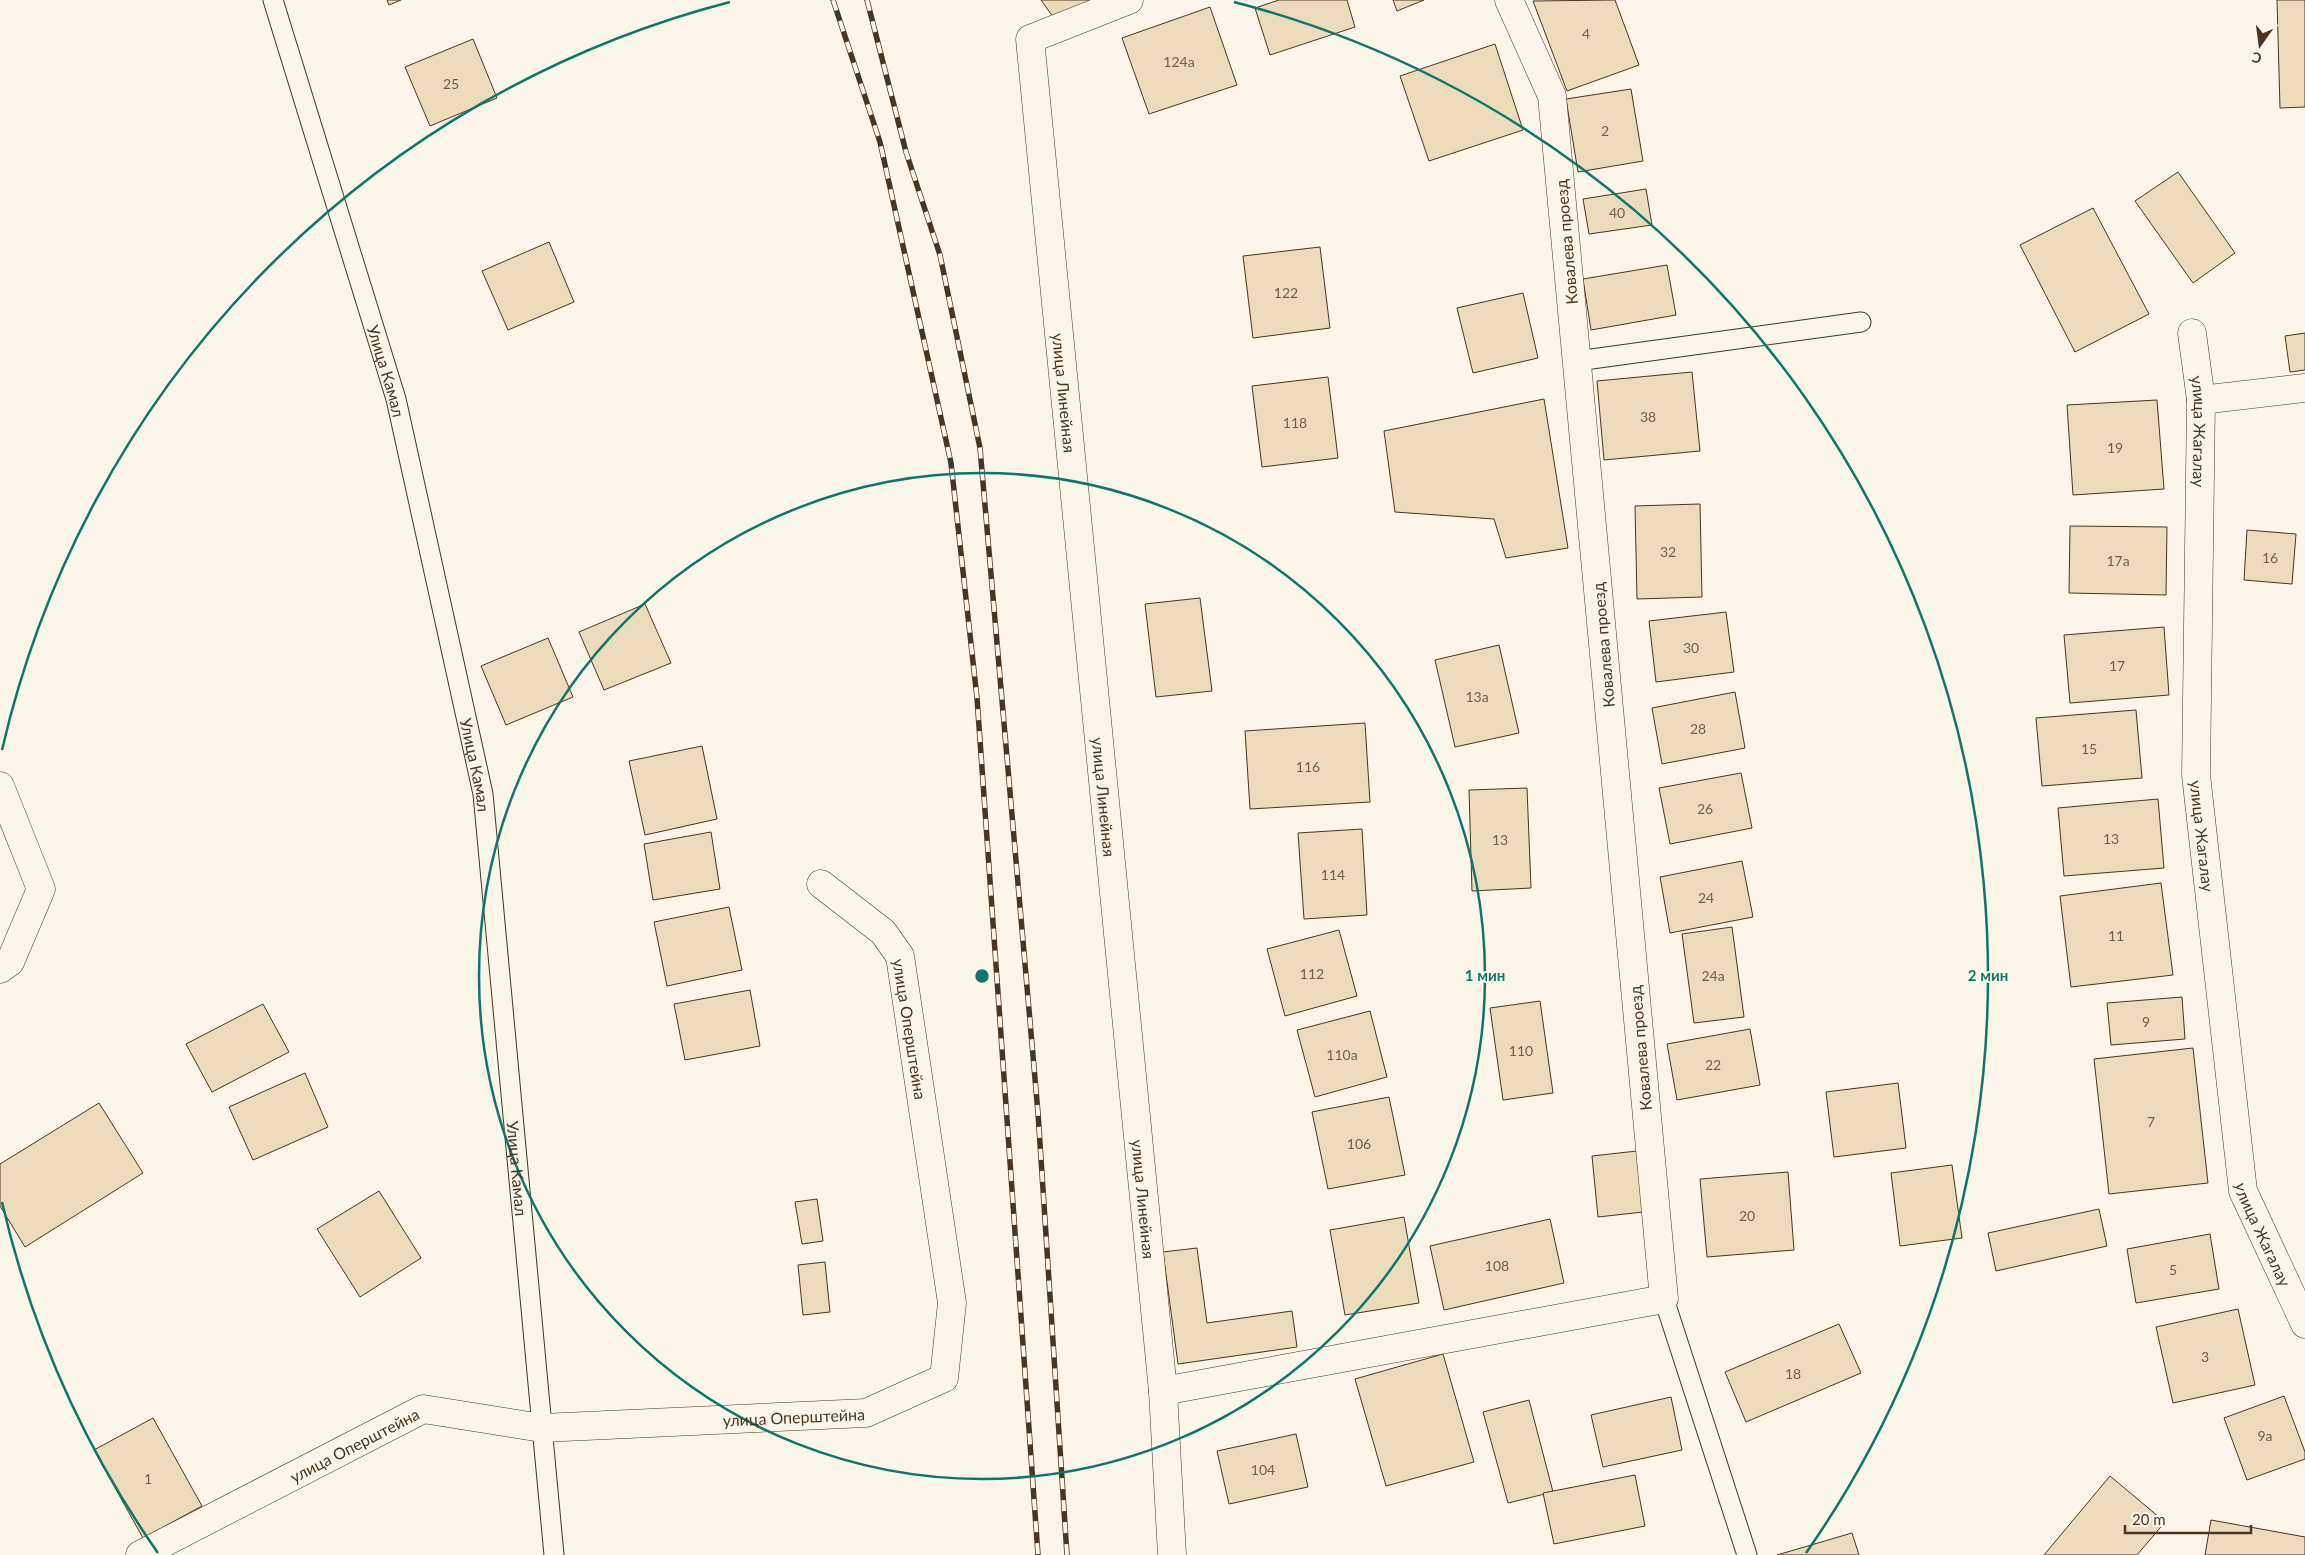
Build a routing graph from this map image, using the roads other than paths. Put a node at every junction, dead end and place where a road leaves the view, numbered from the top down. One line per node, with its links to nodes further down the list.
1 (273, 0): 15 (lane, Улица Камал)
2 (1129, 0): 14 (street, улица Линейная)
3 (1509, 0): 6 (street, Ковалева проезд)
4 (1861, 322): 6 (lane)
5 (2192, 333): 8 (street, улица Жагалау)
6 (1577, 361): 12 (street, Ковалева проезд)
7 (2305, 388): 8 (street)
8 (2201, 400): 13 (street, улица Жагалау)
9 (0, 786): 11 (street)
10 (821, 884): 15 (street, улица Оперштейна)
11 (0, 969)
12 (1664, 1299): 14 (street); 19 (lane)
13 (2305, 1324)
14 (1163, 1391): 18 (street, улица Линейная)
15 (542, 1428): 16 (street, улица Оперштейна); 17 (lane, Улица Камал)
16 (140, 1555)
17 (554, 1555)
18 (1172, 1555)
19 (1747, 1555)

